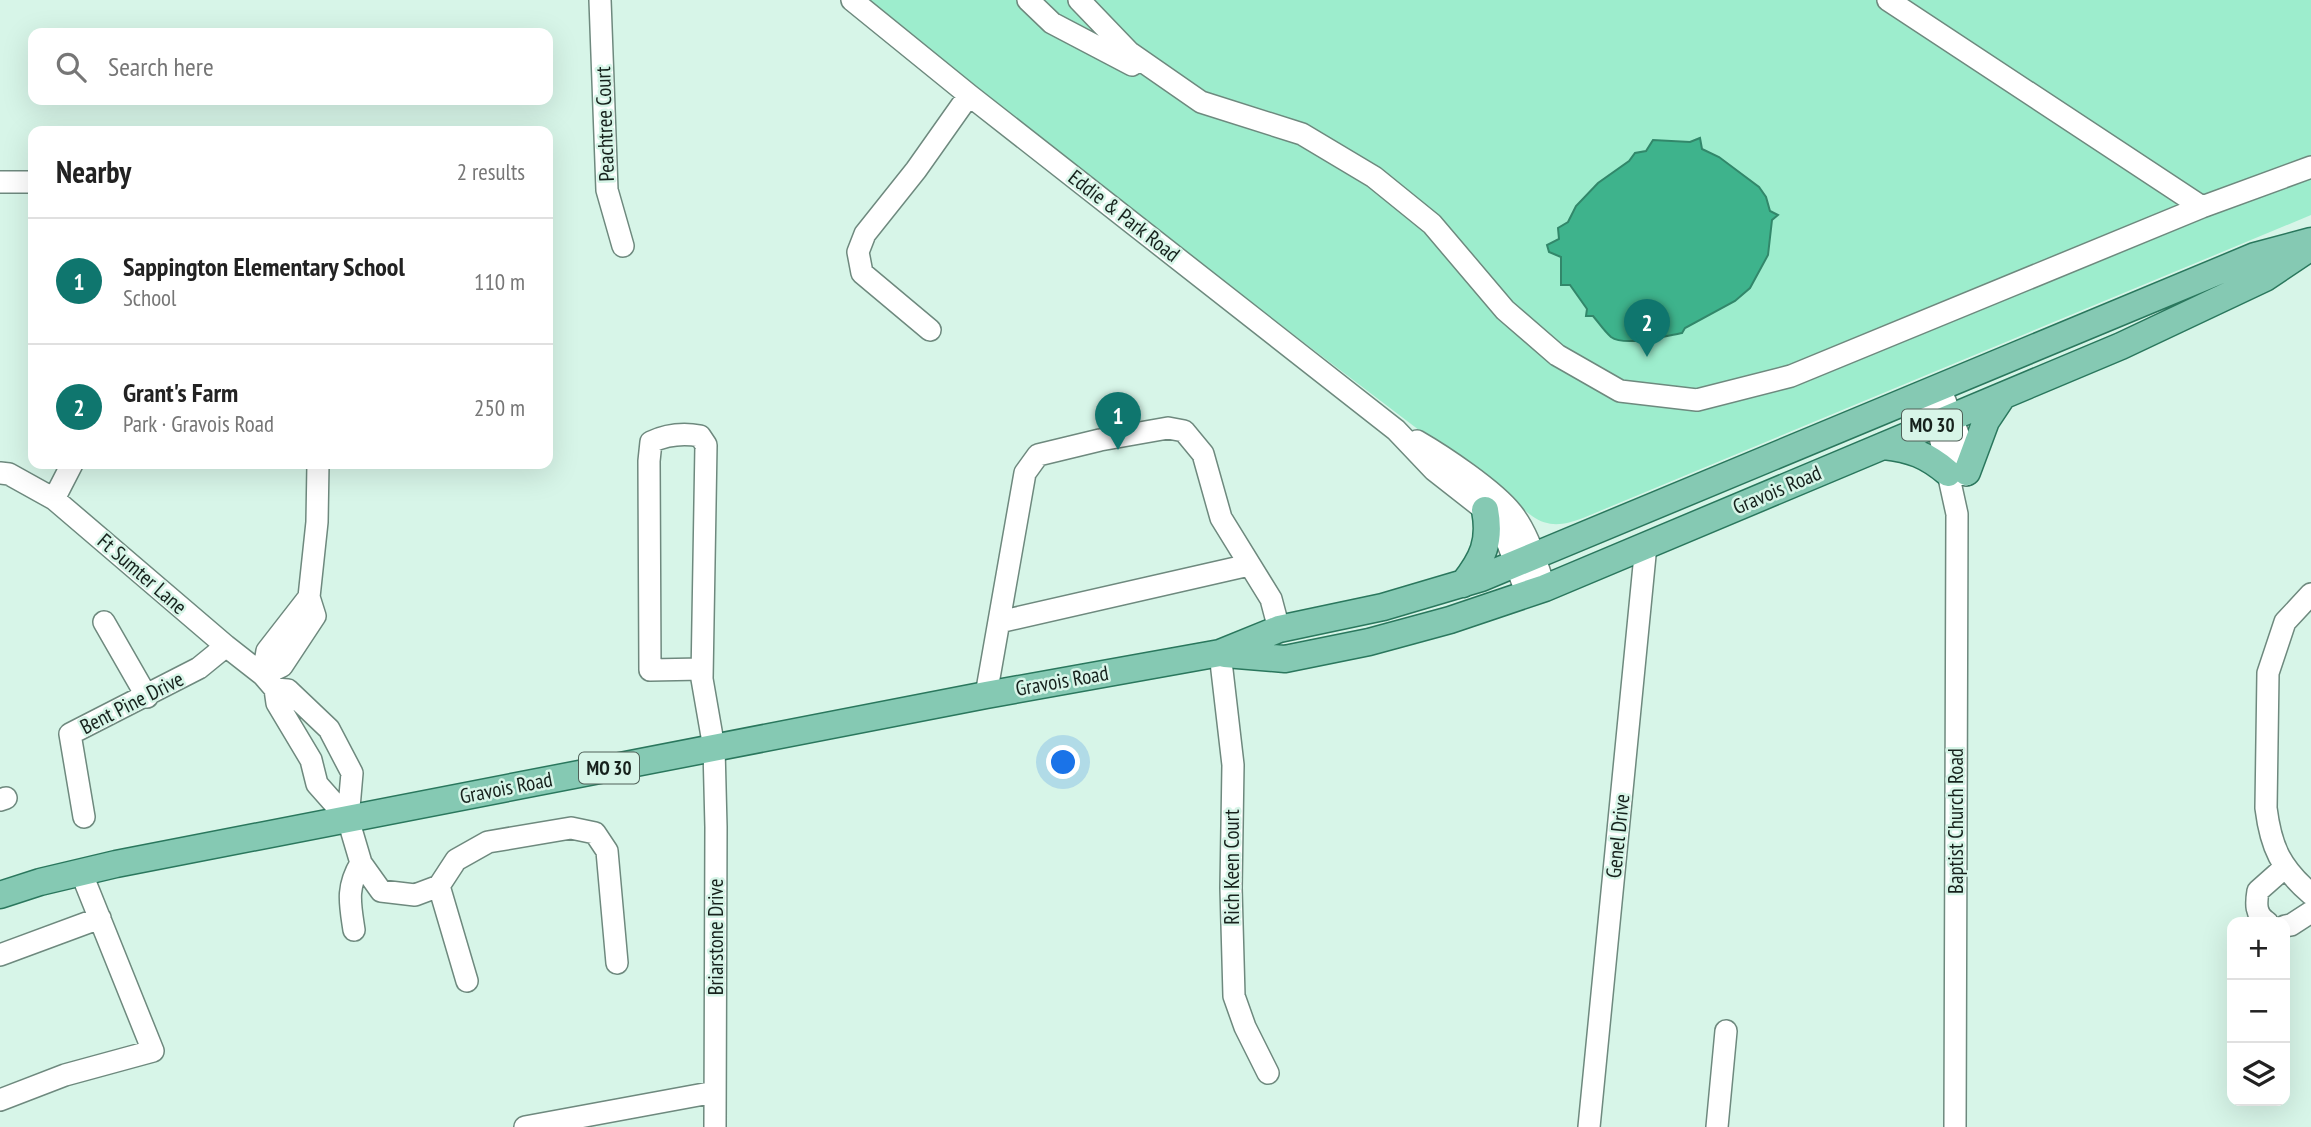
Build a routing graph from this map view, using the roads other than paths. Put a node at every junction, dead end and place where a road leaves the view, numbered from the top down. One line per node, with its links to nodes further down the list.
1 (600, 0): 13 (street, Peachtree Court)
2 (852, 0): 6 (street, Eddie & Park Road)
3 (1028, 0): 7 (street)
4 (1079, 0): 7 (street)
5 (1888, 0): 11 (street)
6 (969, 95): 15 (street); 19 (street, Eddie & Park Road)
7 (1201, 103): 11 (street)
8 (2311, 167): 11 (street)
9 (0, 182): 10 (street)
10 (28, 182)
11 (2202, 207)
12 (2311, 241): 16 (main road, Gravois Road / MO 30)
13 (623, 246)
14 (2311, 247): 17 (main road, Gravois Road / MO 30)
15 (930, 330)
16 (1933, 391): 18 (street, Baptist Church Road); 28 (main road, Gravois Road / MO 30)
17 (2002, 397): 18 (main road, Gravois Road / MO 30); 23 (main road)
18 (1944, 420): 20 (main road, Gravois Road / MO 30); 23 (street, Baptist Church Road)
19 (1396, 430): 26 (street, Eddie & Park Road); 28 (street, Eddie & Park Road)
20 (1882, 446): 23 (main road); 27 (main road, Gravois Road / MO 30)
21 (69, 469): 25 (street)
22 (318, 469): 39 (street)
23 (1957, 472): 67 (street, Baptist Church Road)
24 (0, 473): 25 (street, Ft Sumter Lane)
25 (54, 499): 36 (street, Ft Sumter Lane)
26 (1485, 510): 28 (street, Eddie & Park Road); 30 (main road)
27 (1646, 545): 31 (main road, Gravois Road / MO 30); 65 (street, Genel Drive)
28 (1525, 561): 30 (main road, Gravois Road / MO 30); 31 (street, Eddie & Park Road)
29 (1249, 565): 34 (street); 34 (street); 35 (street)
30 (1463, 584): 35 (main road, Gravois Road / MO 30)
31 (1536, 591): 37 (main road, Gravois Road / MO 30)
32 (2311, 594): 46 (street)
33 (104, 622): 41 (street)
34 (999, 622): 40 (street)
35 (1279, 629): 37 (main road, Gravois Road / MO 30)
36 (226, 646): 39 (street, Ft Sumter Lane); 41 (street, Bent Pine Drive)
37 (1220, 653): 40 (main road, Gravois Road / MO 30); 60 (street, Rich Keen Court)
38 (702, 669): 38 (street, Briarstone Drive); 42 (street, Briarstone Drive)
39 (269, 682): 44 (street); 44 (street, Ft Sumter Lane)
40 (986, 695): 42 (main road, Gravois Road / MO 30)
41 (147, 696): 43 (street, Bent Pine Drive)
42 (714, 748): 44 (main road, Gravois Road / MO 30); 61 (street, Briarstone Drive)
43 (84, 817)
44 (348, 818): 45 (street); 47 (main road, Gravois Road / MO 30)
45 (361, 863): 48 (street); 55 (street)
46 (2285, 867): 49 (street); 52 (street)
47 (81, 872): 50 (main road, Gravois Road / MO 30); 53 (street)
48 (439, 886): 57 (street); 58 (street)
49 (2311, 894)
50 (0, 895)
51 (2311, 912): 54 (street)
52 (2262, 917)
53 (100, 918): 56 (street); 62 (street)
54 (2290, 925)
55 (354, 930)
56 (0, 955)
57 (617, 963)
58 (467, 981)
59 (1727, 1031): 66 (street)
60 (1268, 1073)
61 (715, 1092): 63 (street); 64 (street, Briarstone Drive)
62 (0, 1100)
63 (524, 1127)
64 (715, 1127)
65 (1589, 1127)
66 (1717, 1127)
67 (1955, 1127)

